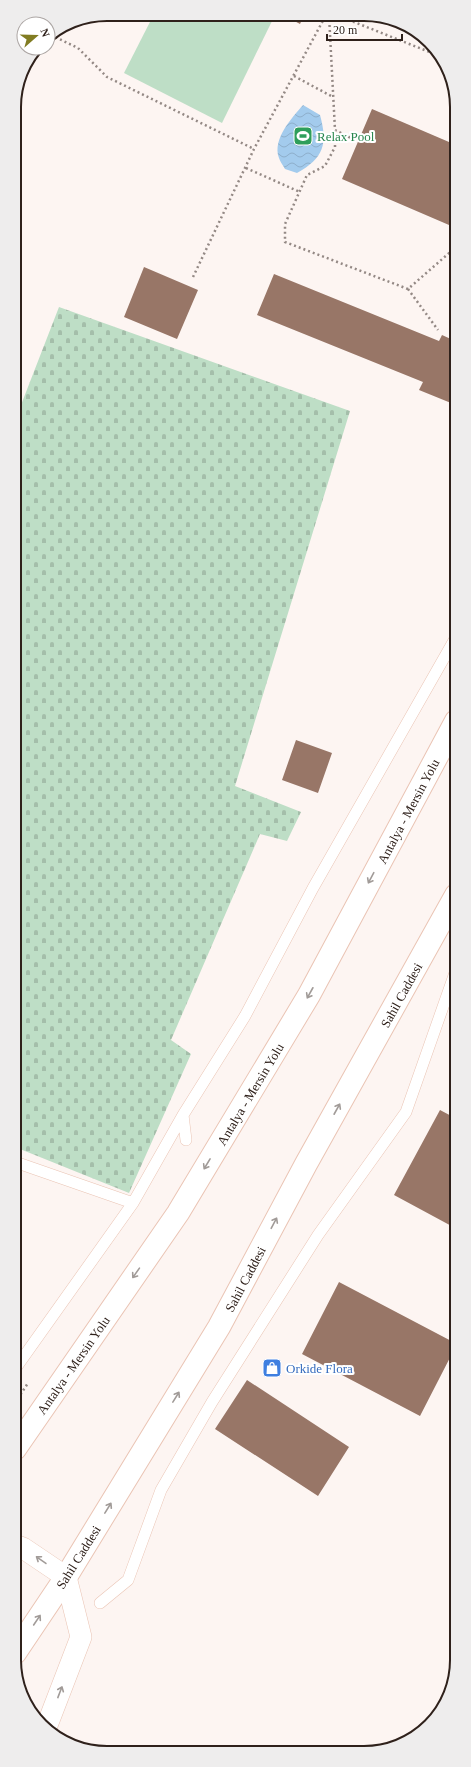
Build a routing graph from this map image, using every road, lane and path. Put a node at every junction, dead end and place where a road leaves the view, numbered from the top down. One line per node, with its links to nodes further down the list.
1 (324, 21): 6 (path)
2 (327, 21): 7 (path)
3 (351, 21): 5 (path)
4 (57, 38): 10 (path)
5 (430, 53)
6 (294, 76): 7 (path); 10 (path)
7 (334, 97): 8 (path)
8 (335, 130): 9 (path); 12 (path)
9 (353, 139)
10 (254, 149): 11 (path)
11 (246, 168): 12 (path); 14 (path)
12 (300, 192): 15 (path)
13 (450, 252): 15 (path)
14 (192, 277)
15 (408, 289): 16 (path)
16 (438, 330)
17 (450, 648): 21 (lane)
18 (450, 732): 26 (highway, Antalya - Mersin Yolu, one-way to 26)
19 (450, 906): 28 (highway, Sahil Caddesi, one-way to 19)
20 (450, 985): 29 (lane)
21 (183, 1116): 22 (lane); 24 (lane)
22 (186, 1140)
23 (21, 1164): 24 (lane)
24 (133, 1203): 25 (lane)
25 (21, 1361)
26 (21, 1440)
27 (21, 1547): 28 (street, one-way to 27)
28 (66, 1577): 30 (highway, Sahil Caddesi, one-way to 28); 31 (street, one-way to 28)
29 (100, 1603)
30 (21, 1644)
31 (48, 1723)

